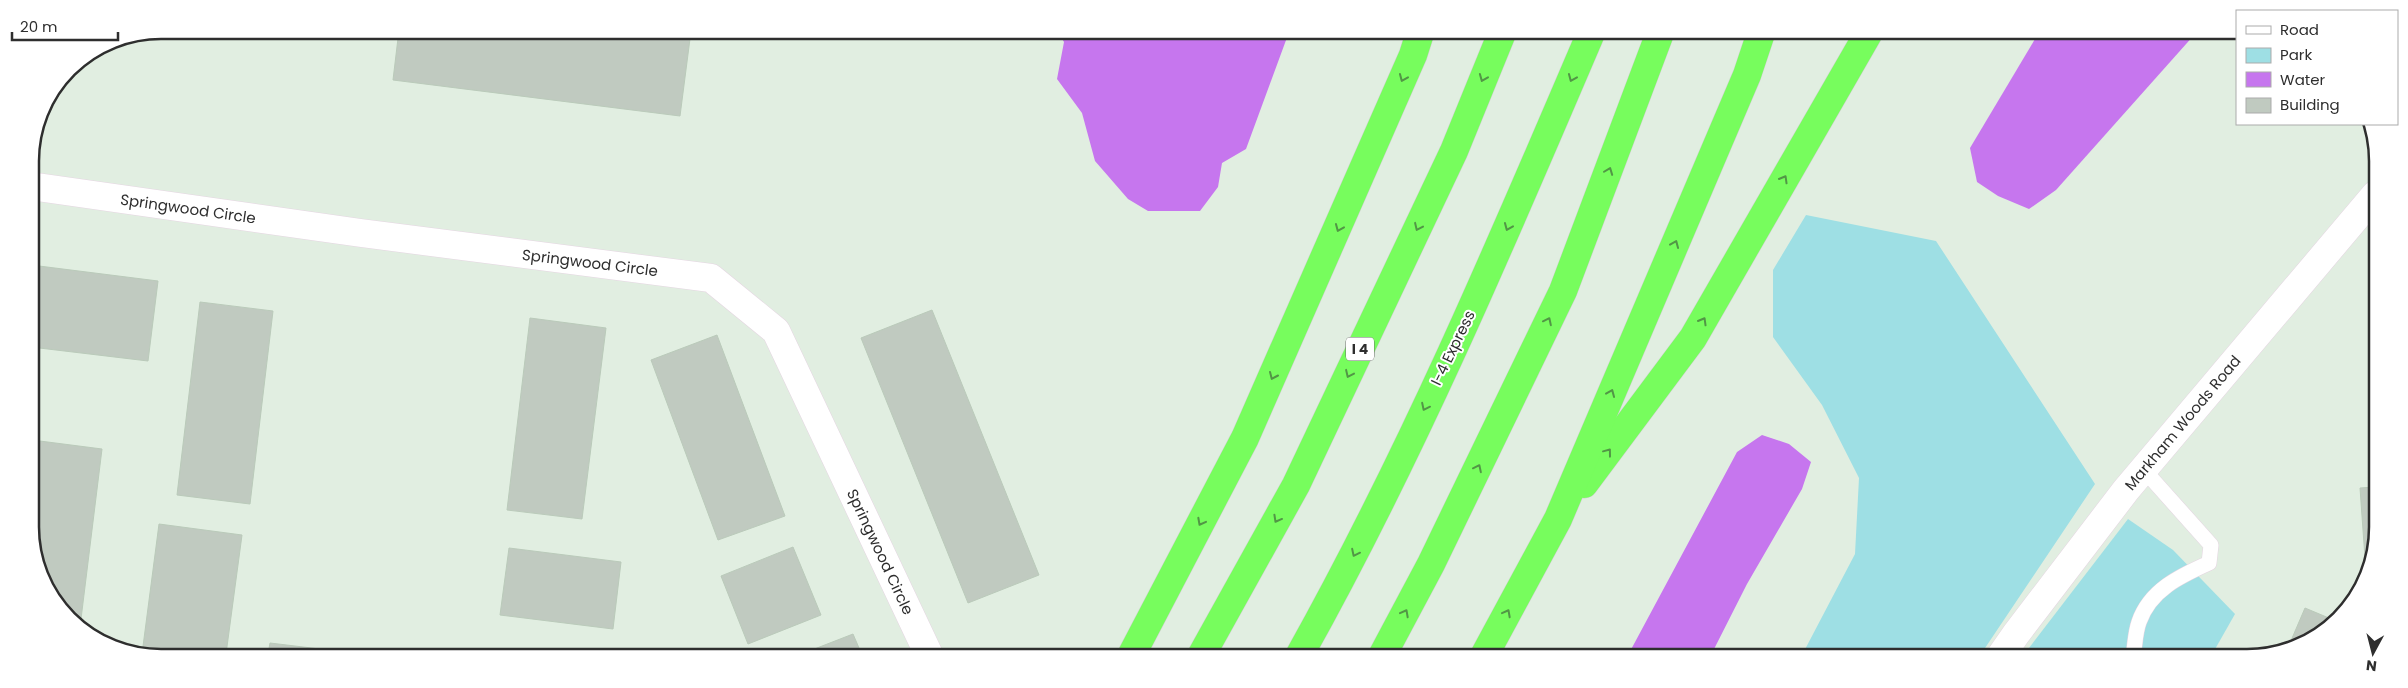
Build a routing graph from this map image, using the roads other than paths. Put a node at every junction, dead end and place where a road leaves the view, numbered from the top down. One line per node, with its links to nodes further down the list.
1 (1418, 39): 12 (highway, one-way to 12)
2 (1500, 39): 13 (highway, I 4, one-way to 13)
3 (1588, 39): 14 (highway, I-4 Express, one-way to 14)
4 (1658, 39): 15 (highway, one-way to 4)
5 (1759, 39): 10 (highway, one-way to 5)
6 (1865, 39): 10 (highway, one-way to 6)
7 (39, 187): 11 (street, Springwood Circle)
8 (2369, 202): 9 (street, Markham Woods Road)
9 (2144, 470): 17 (street, Markham Woods Road); 18 (lane)
10 (1558, 519): 16 (highway, one-way to 10)
11 (926, 649)
12 (1135, 649)
13 (1205, 649)
14 (1303, 649)
15 (1386, 649)
16 (1488, 649)
17 (2006, 649)
18 (2134, 649)

